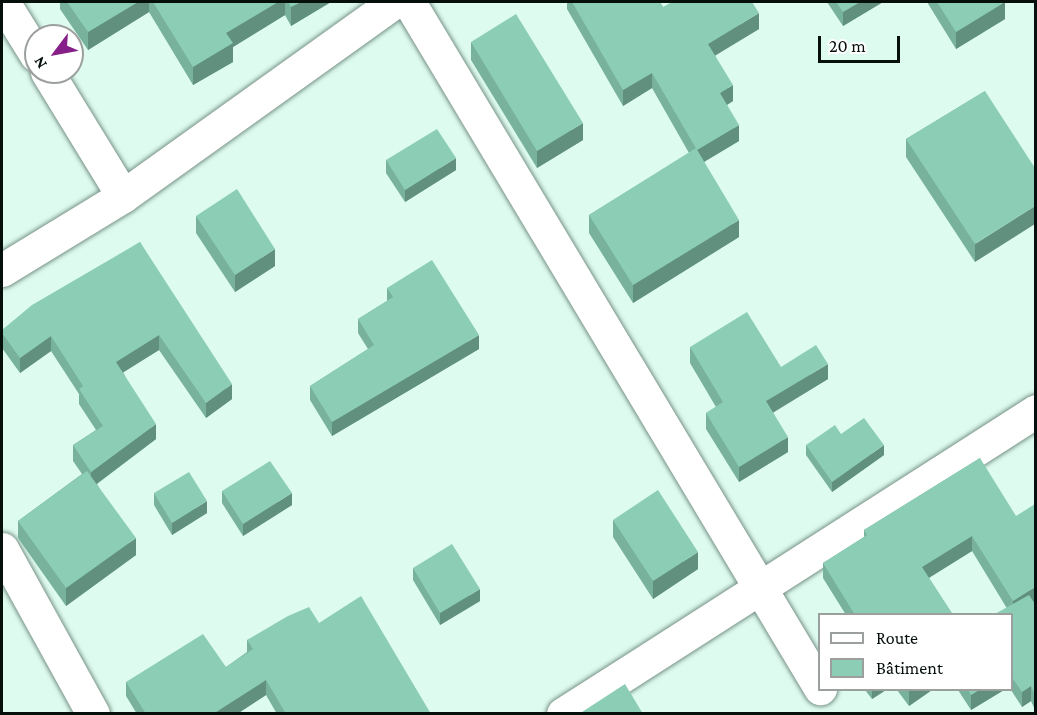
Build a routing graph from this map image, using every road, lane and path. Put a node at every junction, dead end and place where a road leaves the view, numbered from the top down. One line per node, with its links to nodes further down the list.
1 (3, 2): 4 (street)
2 (394, 2): 6 (street)
3 (409, 2): 10 (street)
4 (24, 36)
5 (54, 84): 6 (street)
6 (123, 196): 7 (street)
7 (2, 270)
8 (1035, 411): 10 (street)
9 (2, 549): 13 (street)
10 (761, 589): 11 (street); 14 (street)
11 (818, 686)
12 (821, 691): 15 (street)
13 (93, 714)
14 (563, 714)
15 (834, 714)

